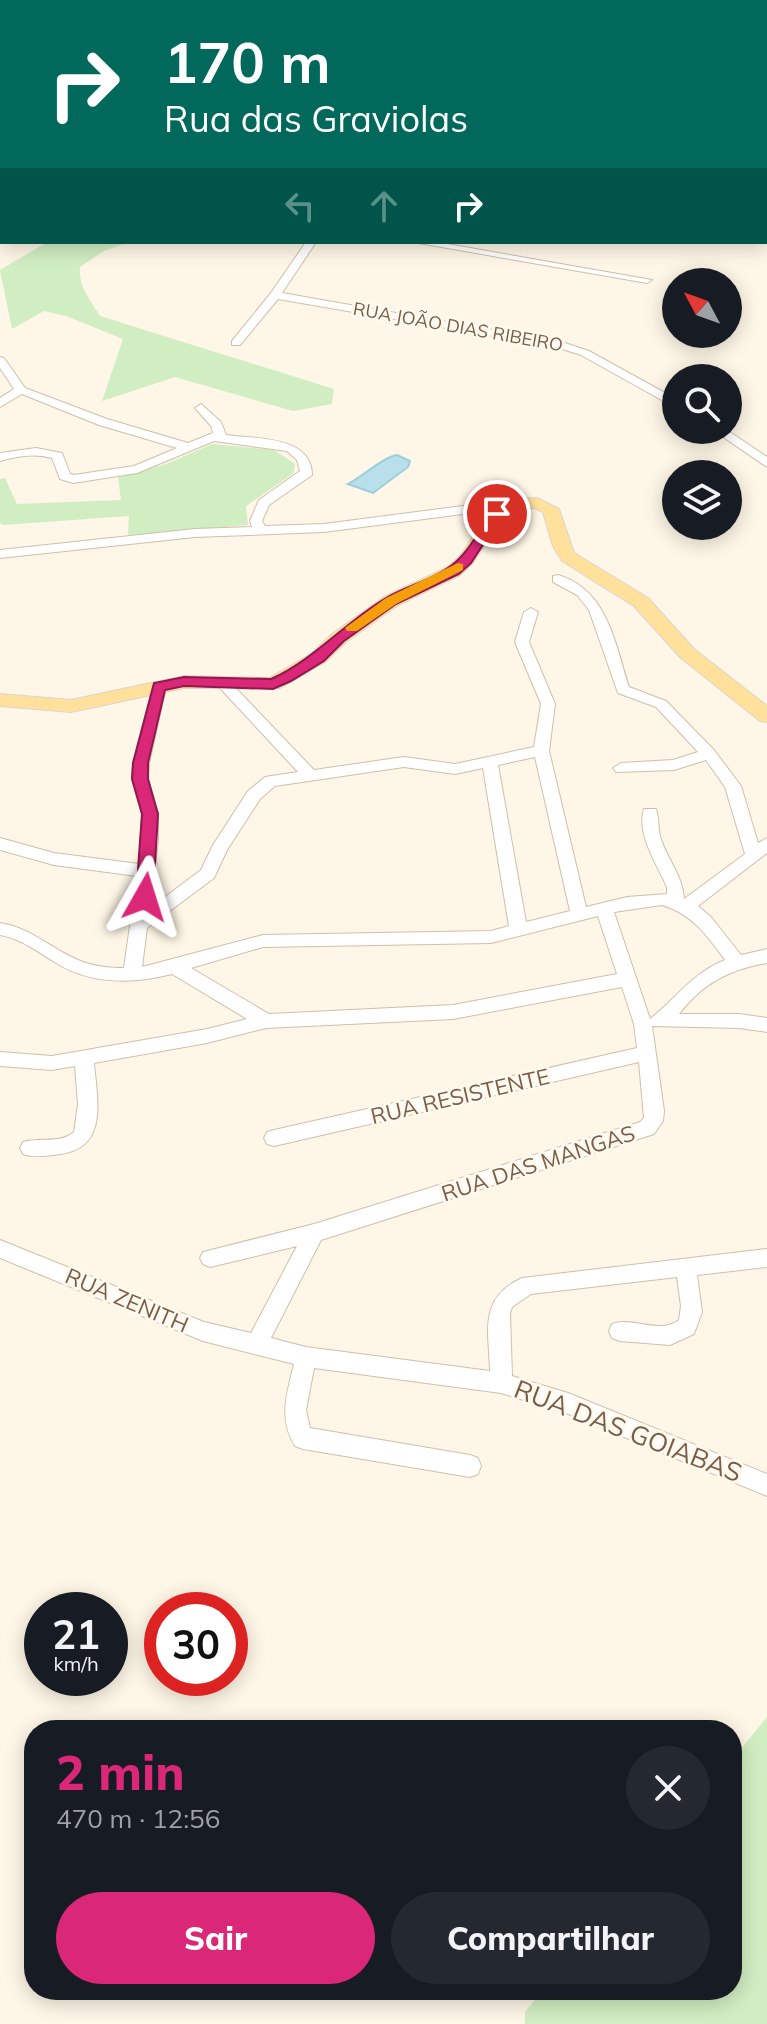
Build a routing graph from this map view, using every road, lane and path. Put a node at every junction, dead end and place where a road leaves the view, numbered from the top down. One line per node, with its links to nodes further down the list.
1 (310, 244): 4 (street)
2 (430, 244): 3 (street)
3 (647, 280)
4 (275, 295): 5 (street); 8 (street, RUA JOÃO DIAS RIBEIRO)
5 (236, 343)
6 (0, 360): 7 (street)
7 (21, 390): 9 (street); 13 (street)
8 (662, 396)
9 (0, 403)
10 (201, 408): 11 (street)
11 (220, 437): 13 (street); 17 (street)
12 (739, 444): 15 (street)
13 (187, 447): 14 (street)
14 (0, 457)
15 (767, 463)
16 (509, 504): 17 (street); 21 (main road); 24 (main road)
17 (260, 530): 18 (street)
18 (0, 554)
19 (558, 579): 26 (street)
20 (531, 612): 25 (street)
21 (224, 684): 22 (main road); 29 (street)
22 (159, 687): 23 (main road); 33 (street)
23 (0, 700)
24 (767, 716)
25 (541, 751): 27 (street); 36 (street)
26 (709, 754): 28 (street); 32 (street)
27 (490, 764): 29 (street); 39 (street)
28 (621, 768)
29 (310, 775): 37 (street)
30 (650, 813): 34 (street)
31 (0, 844): 33 (street)
32 (760, 849): 34 (street)
33 (148, 871): 37 (street)
34 (681, 904): 35 (street); 41 (street)
35 (605, 911): 36 (street); 44 (street, RUA DAS MANGAS)
36 (580, 916): 39 (street)
37 (142, 923): 43 (street)
38 (0, 929): 43 (street)
39 (519, 932): 42 (street)
40 (767, 956): 41 (street)
41 (736, 961): 45 (street)
42 (178, 969): 43 (street); 46 (street)
43 (132, 974)
44 (626, 979): 46 (street); 47 (street, RUA DAS MANGAS)
45 (664, 1020): 47 (street); 48 (street)
46 (266, 1021): 50 (street)
47 (643, 1024): 49 (street, RUA DAS MANGAS)
48 (767, 1025)
49 (646, 1053): 52 (street, RUA RESISTENTE); 54 (street, RUA DAS MANGAS)
50 (84, 1057): 51 (street); 53 (street)
51 (0, 1059)
52 (274, 1138)
53 (30, 1148)
54 (314, 1233): 56 (street, RUA DAS MANGAS); 60 (street)
55 (0, 1249): 60 (street, RUA ZENITH)
56 (210, 1258)
57 (767, 1258): 58 (street)
58 (686, 1266): 59 (street); 62 (street)
59 (620, 1331)
60 (256, 1345): 61 (street, RUA DAS GOIABAS)
61 (306, 1357): 62 (street, RUA DAS GOIABAS); 63 (street)
62 (501, 1383): 64 (street, RUA DAS GOIABAS)
63 (470, 1466)
64 (766, 1483)

